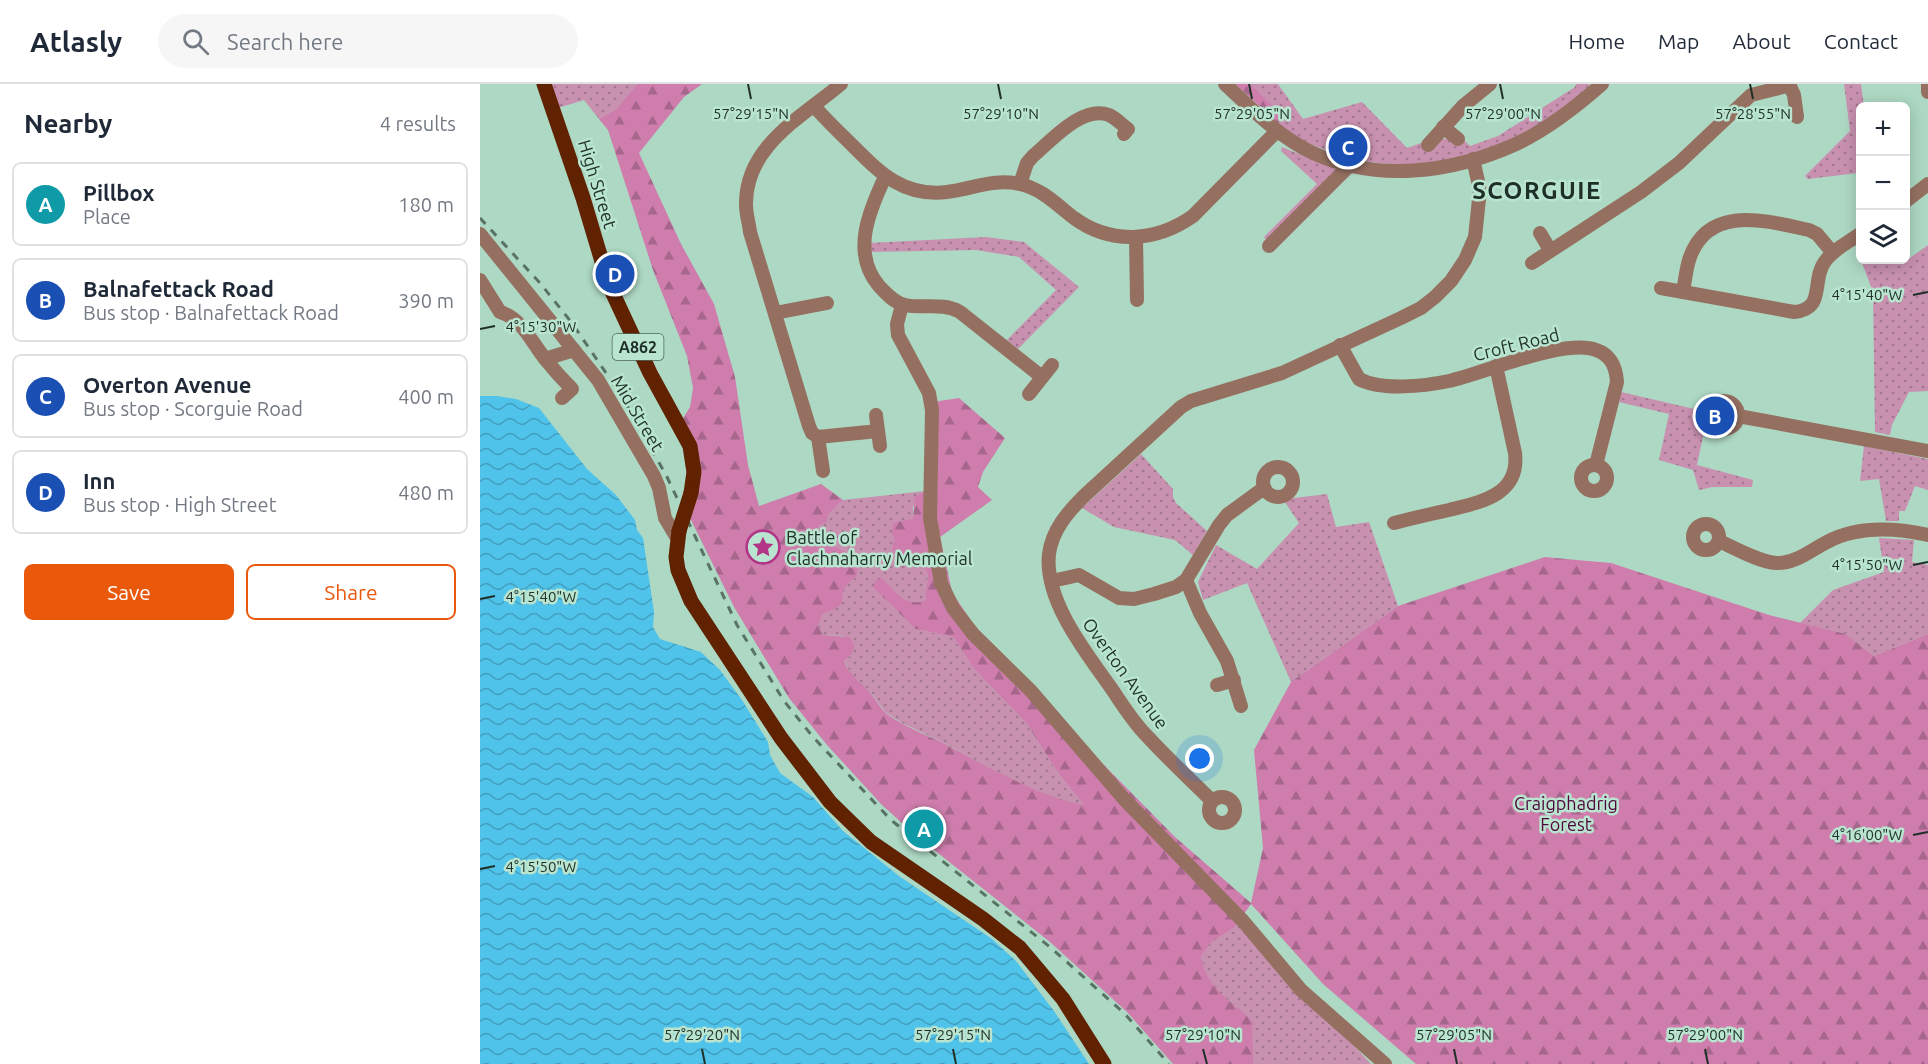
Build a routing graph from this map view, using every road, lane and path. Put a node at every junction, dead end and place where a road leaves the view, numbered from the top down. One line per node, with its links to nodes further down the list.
1 (544, 84): 56 (main road, High Street / A862, bridge)
2 (841, 84): 8 (street)
3 (1225, 84): 11 (street)
4 (1490, 84): 10 (street)
5 (1602, 84): 15 (street)
6 (1928, 84): 7 (street)
7 (1928, 92)
8 (814, 106): 17 (street); 35 (street)
9 (1797, 117): 26 (street)
10 (1443, 127): 13 (street); 14 (street)
11 (1277, 131): 16 (street); 23 (street)
12 (1124, 134): 18 (street)
13 (1458, 139)
14 (1428, 145)
15 (1473, 159): 16 (street); 38 (street, Overton Avenue)
16 (1348, 166): 25 (street)
17 (885, 177): 18 (street); 34 (street)
18 (1020, 184): 23 (street)
19 (1928, 184): 20 (street)
20 (1910, 197)
21 (1540, 233): 26 (street)
22 (480, 234): 36 (street, Mid Street)
23 (1136, 237): 32 (street)
24 (1856, 237): 27 (street)
25 (1269, 246)
26 (1550, 250): 28 (street)
27 (1833, 254): 31 (street); 31 (street)
28 (1532, 263)
29 (480, 280): 37 (street)
30 (1661, 288): 31 (street)
31 (1683, 292)
32 (1138, 300)
33 (828, 305): 35 (street)
34 (902, 305): 43 (street); 66 (street)
35 (775, 313): 49 (street)
36 (544, 314): 37 (street); 39 (street, Mid Street)
37 (518, 322): 40 (street)
38 (1340, 345): 42 (street, Croft Road); 60 (street, Overton Avenue)
39 (574, 350): 40 (street); 56 (street, Mid Street)
40 (545, 359): 45 (street)
41 (1052, 365): 43 (street)
42 (1496, 366): 52 (street, Croft Road); 55 (street)
43 (1042, 377): 44 (street)
44 (1029, 394)
45 (562, 398)
46 (876, 415): 48 (street)
47 (1738, 416): 51 (street)
48 (878, 431): 49 (street); 50 (street)
49 (818, 437): 53 (street)
50 (880, 446)
51 (1928, 451)
52 (1596, 465)
53 (823, 471)
54 (1264, 488): 59 (street)
55 (1394, 523)
56 (678, 535): 65 (main road, A862)
57 (1928, 535): 58 (street)
58 (1719, 541)
59 (1186, 580): 60 (street, Overton Avenue); 61 (street)
60 (1052, 581): 64 (street, Overton Avenue)
61 (1234, 680): 62 (street); 63 (street)
62 (1217, 685)
63 (1241, 706)
64 (1212, 801)
65 (1104, 1064)
66 (1385, 1064)

